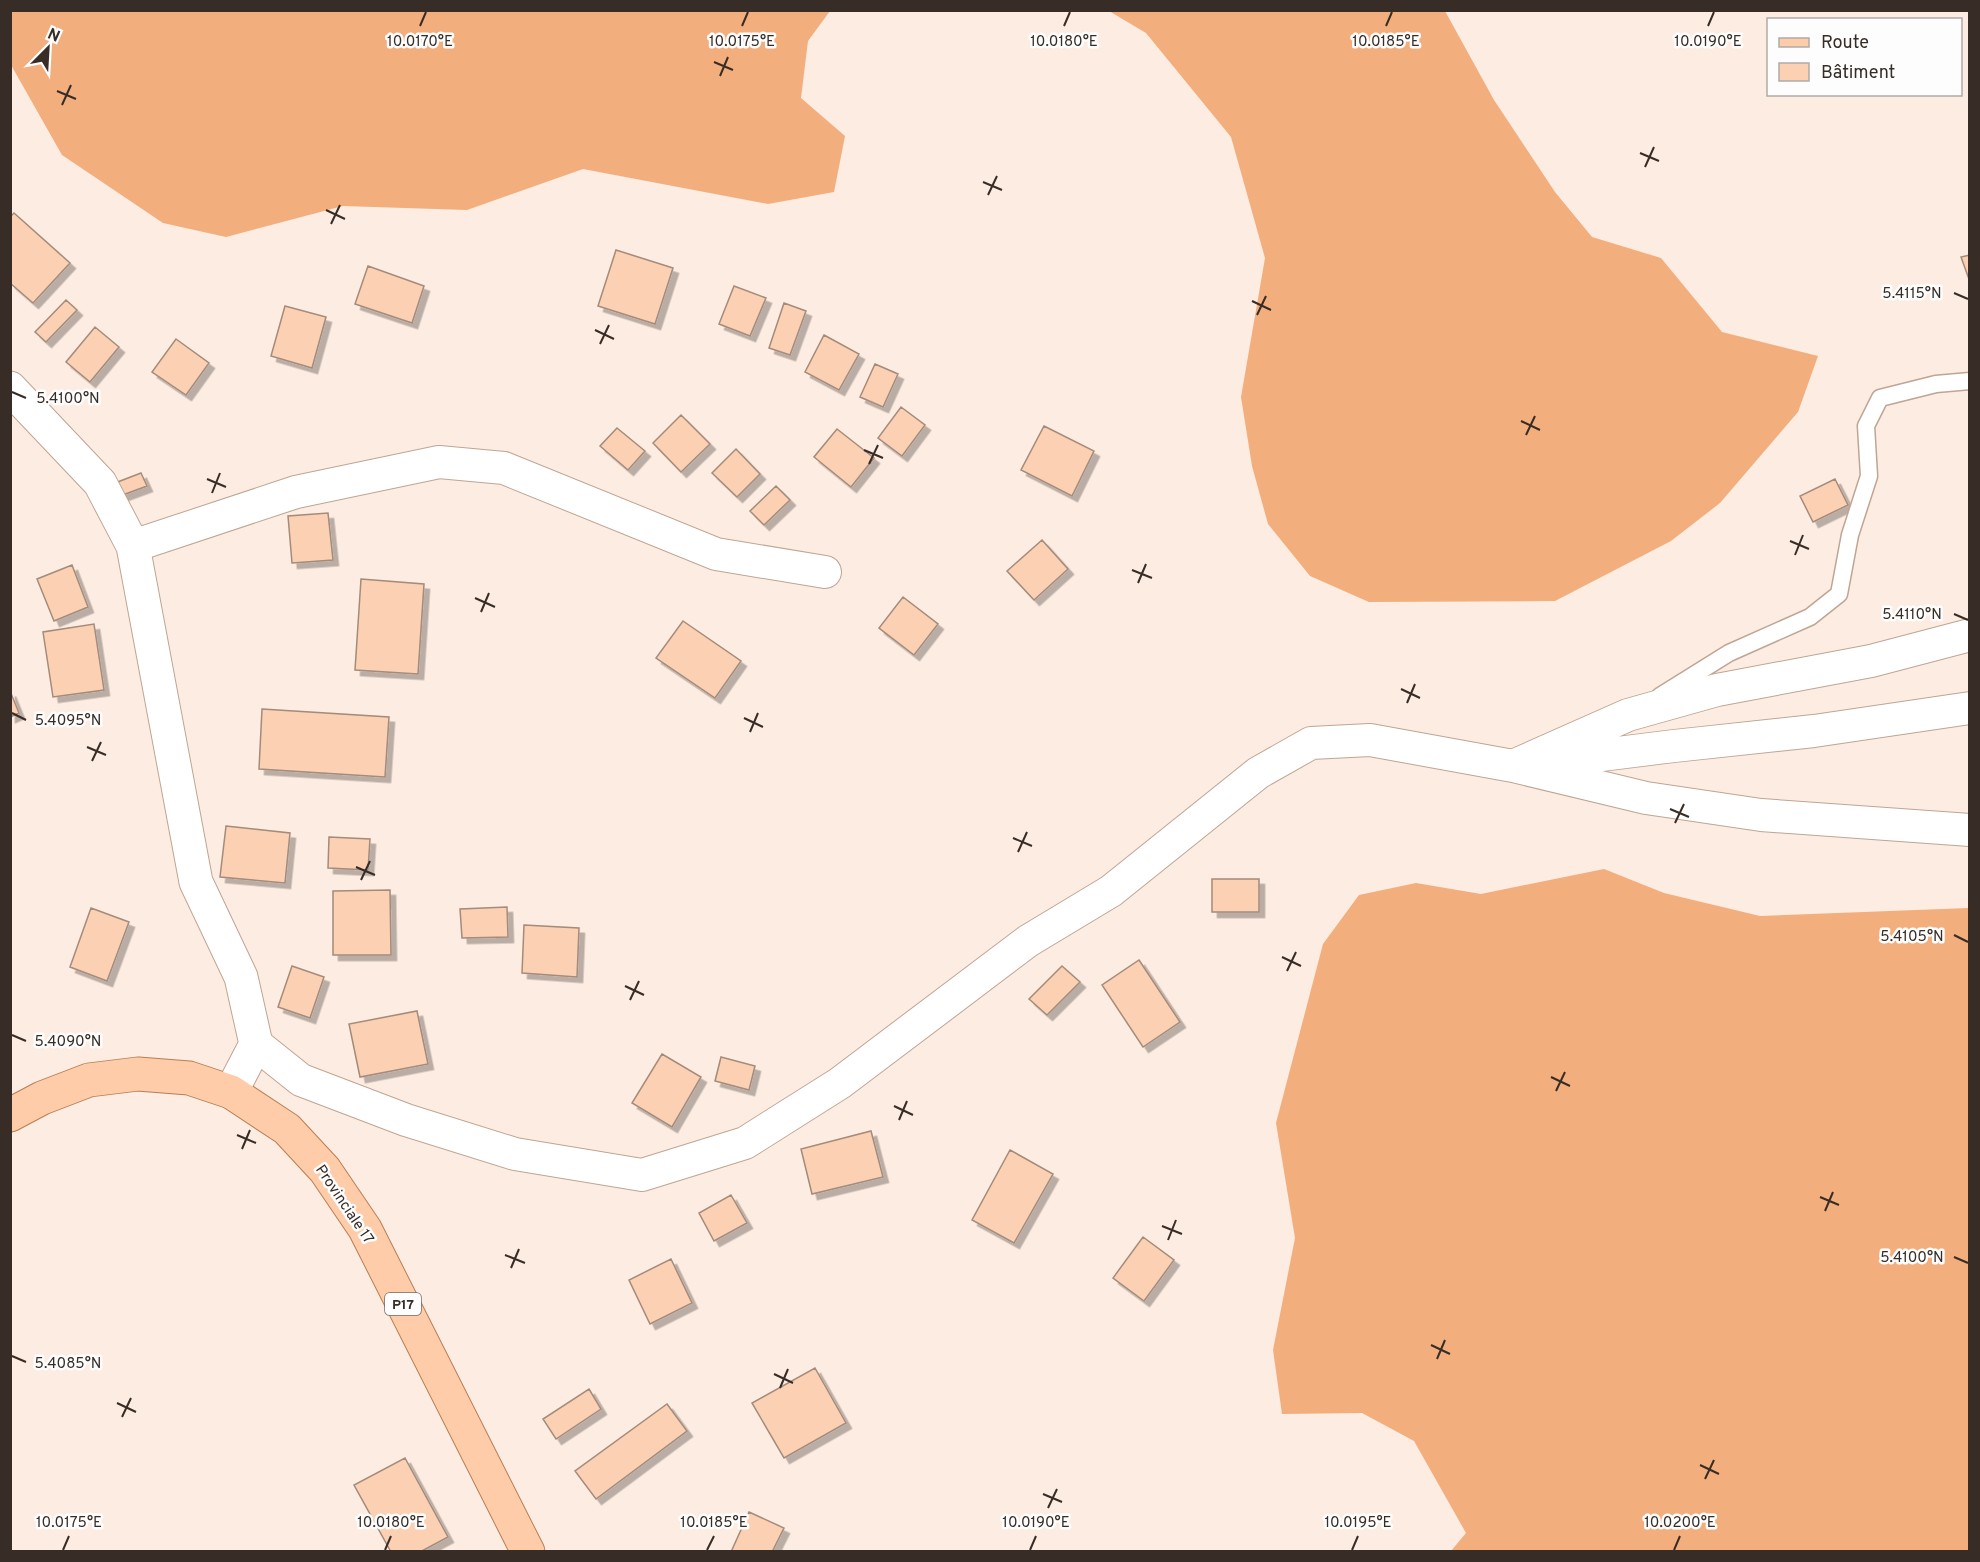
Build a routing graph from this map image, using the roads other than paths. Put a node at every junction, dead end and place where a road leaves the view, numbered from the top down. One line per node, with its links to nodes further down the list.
1 (1970, 381): 7 (lane)
2 (10, 388): 3 (street)
3 (133, 546): 4 (street); 10 (street)
4 (825, 572)
5 (1970, 635): 7 (street)
6 (1970, 708): 8 (street)
7 (1628, 715): 8 (street)
8 (1513, 766): 9 (street); 10 (street)
9 (1970, 830)
10 (256, 1044): 11 (street)
11 (231, 1092): 12 (main road, Provinciale 17 / P17); 13 (main road, Provinciale 17 / P17)
12 (10, 1115)
13 (528, 1551)

